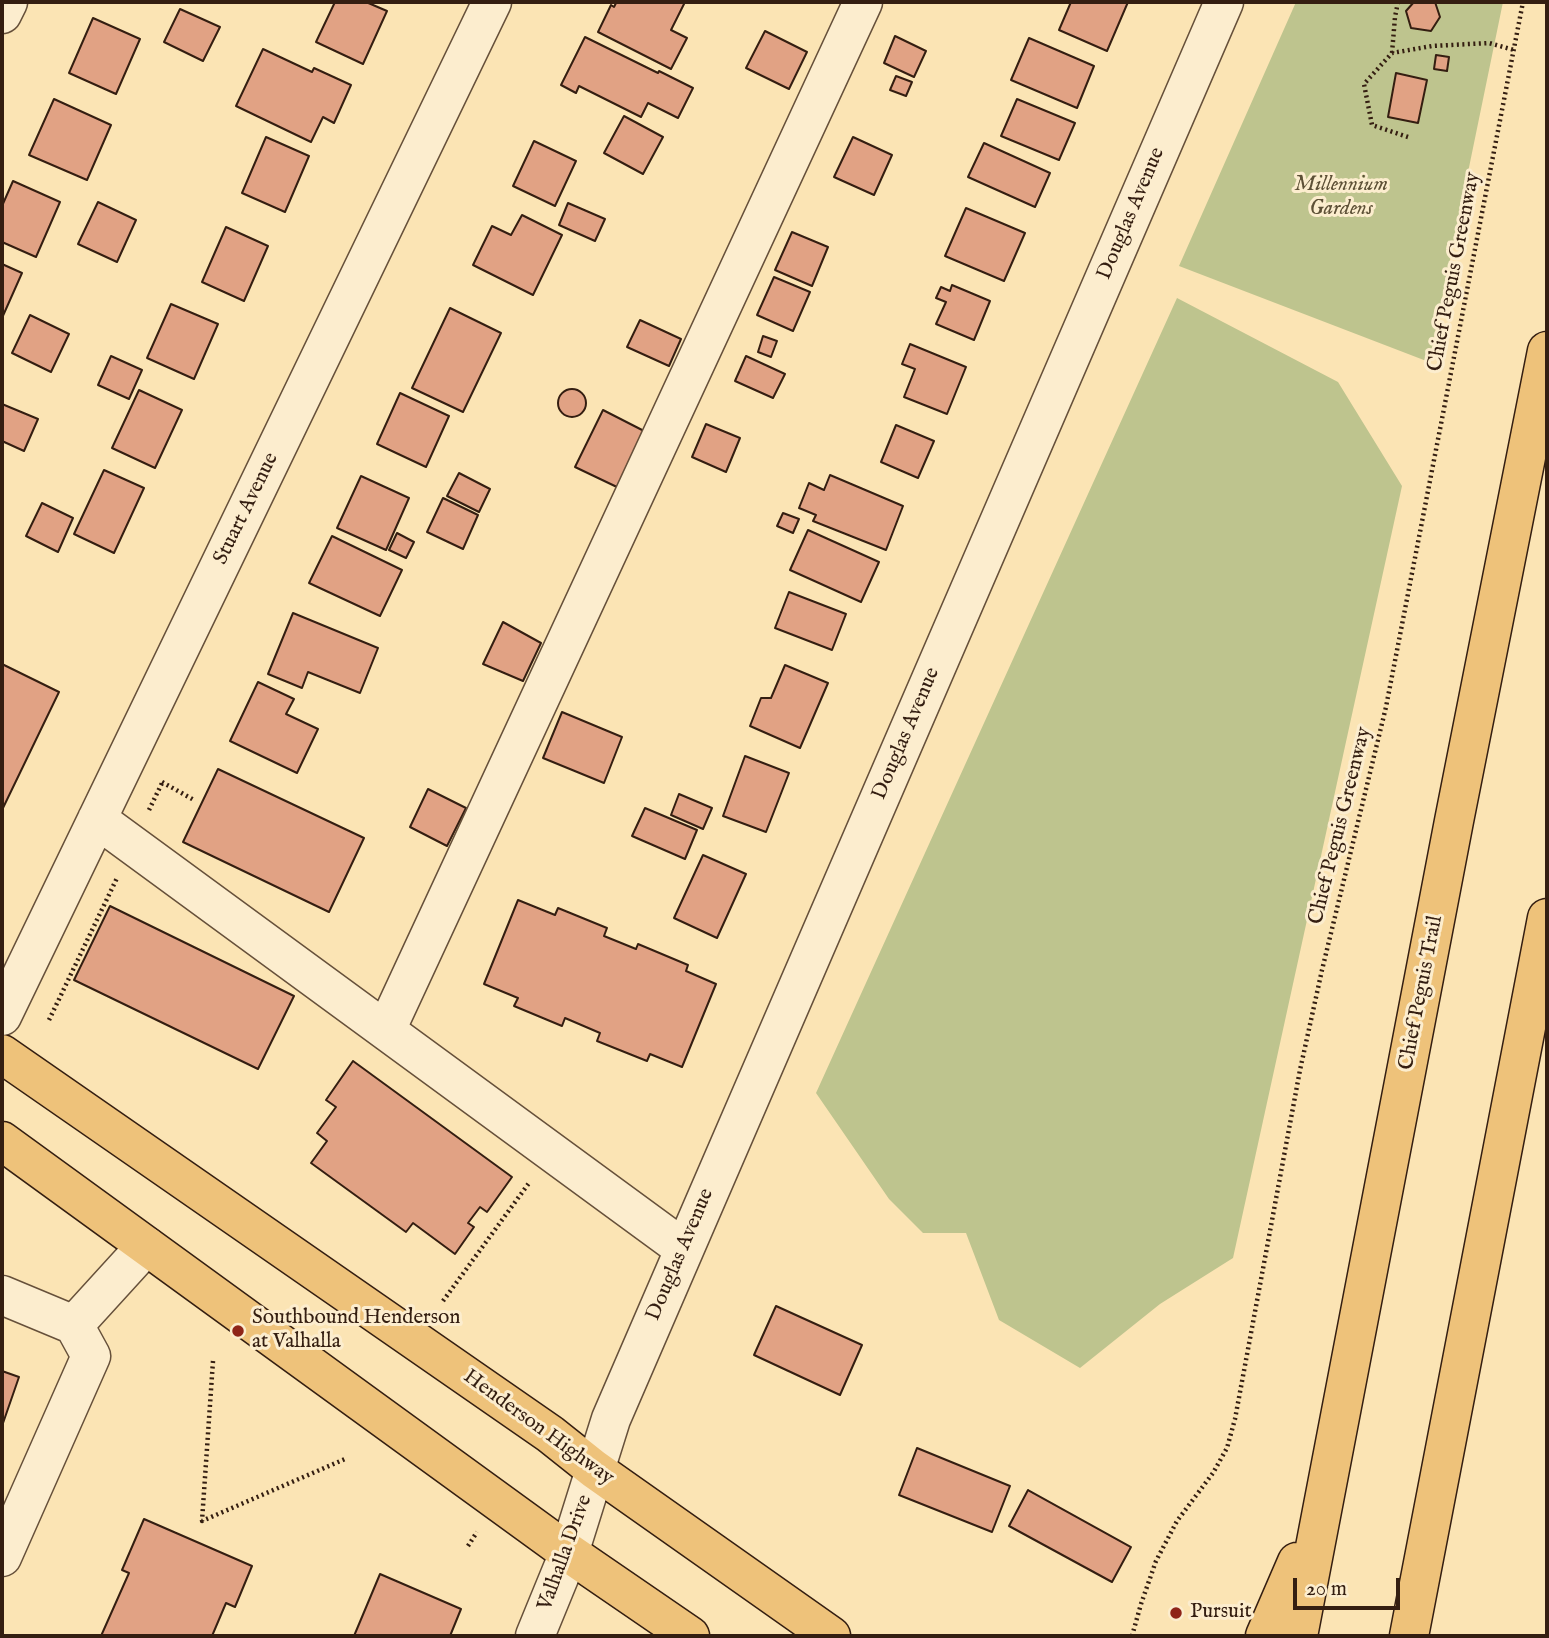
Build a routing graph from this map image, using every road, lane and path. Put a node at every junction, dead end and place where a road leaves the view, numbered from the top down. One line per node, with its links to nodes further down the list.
1 (8, 2): 7 (street)
2 (492, 2): 13 (street, Stuart Avenue)
3 (863, 2): 18 (street)
4 (1224, 2): 23 (street, Douglas Avenue)
5 (1398, 2): 9 (path)
6 (1524, 2): 8 (path, Chief Peguis Greenway)
7 (2, 14)
8 (1514, 50): 9 (path); 39 (path, Chief Peguis Greenway)
9 (1392, 53): 10 (path)
10 (1408, 137)
11 (1547, 351): 30 (main road, Chief Peguis Trail)
12 (162, 783): 14 (path)
13 (97, 819): 14 (street); 16 (street, Stuart Avenue)
14 (132, 845): 17 (path); 18 (street)
15 (1547, 918): 35 (main road)
16 (2, 1016)
17 (49, 1020)
18 (386, 1030): 23 (street)
19 (2, 1054): 29 (main road, Henderson Highway)
20 (2, 1141): 22 (main road)
21 (530, 1182): 25 (path)
22 (146, 1246): 26 (street); 33 (main road)
23 (684, 1249): 29 (street, Douglas Avenue)
24 (2, 1295): 26 (street)
25 (443, 1301)
26 (74, 1325): 34 (street)
27 (213, 1361): 28 (path)
28 (345, 1459)
29 (594, 1469): 33 (street, Valhalla Drive); 38 (main road, Henderson Highway)
30 (1322, 1506): 40 (main road); 41 (main road, Chief Peguis Trail)
31 (482, 1526): 32 (path)
32 (468, 1546)
33 (569, 1553): 36 (street, Valhalla Drive); 37 (main road)
34 (2, 1557)
35 (1414, 1625)
36 (535, 1636)
37 (690, 1636)
38 (831, 1636)
39 (1132, 1636)
40 (1265, 1636)
41 (1298, 1636)

